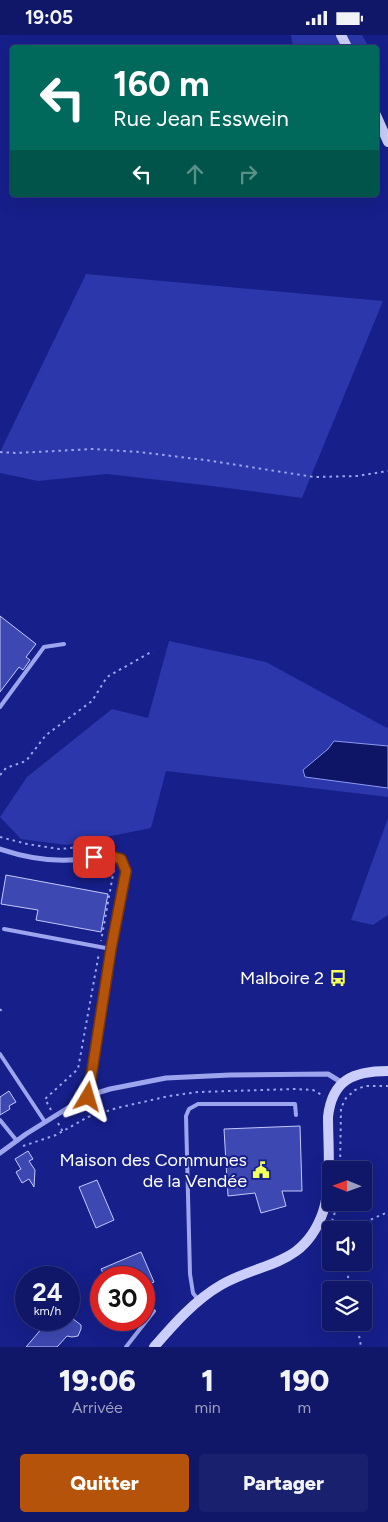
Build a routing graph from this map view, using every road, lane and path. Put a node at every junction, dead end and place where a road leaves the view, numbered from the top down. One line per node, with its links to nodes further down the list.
1 (379, 122): 2 (street)
2 (388, 142)
3 (0, 452): 4 (path)
4 (388, 471)
5 (64, 644): 7 (lane)
6 (153, 651): 8 (path)
7 (0, 707)
8 (0, 775)
9 (0, 837): 11 (path)
10 (0, 849): 11 (street)
11 (94, 857): 13 (path); 14 (street)
12 (4, 929): 13 (lane)
13 (100, 947): 14 (lane); 25 (path)
14 (111, 949): 21 (street)
15 (0, 1009): 16 (path)
16 (4, 1014)
17 (0, 1054): 27 (lane)
18 (388, 1071): 19 (street)
19 (341, 1082): 21 (street); 22 (street)
20 (388, 1086): 23 (path)
21 (88, 1097): 25 (street)
22 (329, 1105): 23 (path); 28 (path); 35 (street)
23 (341, 1108): 32 (path)
24 (296, 1115): 35 (lane)
25 (54, 1117): 27 (street); 28 (path)
26 (0, 1120): 29 (lane)
27 (45, 1122): 29 (street)
28 (62, 1132): 30 (path)
29 (17, 1141): 30 (street)
30 (9, 1148): 31 (street)
31 (0, 1153)
32 (340, 1161)
33 (388, 1213): 34 (path)
34 (369, 1221)
35 (199, 1301): 39 (street)
36 (138, 1331): 38 (lane)
37 (358, 1331): 40 (path)
38 (126, 1347)
39 (154, 1347)
40 (361, 1347)

